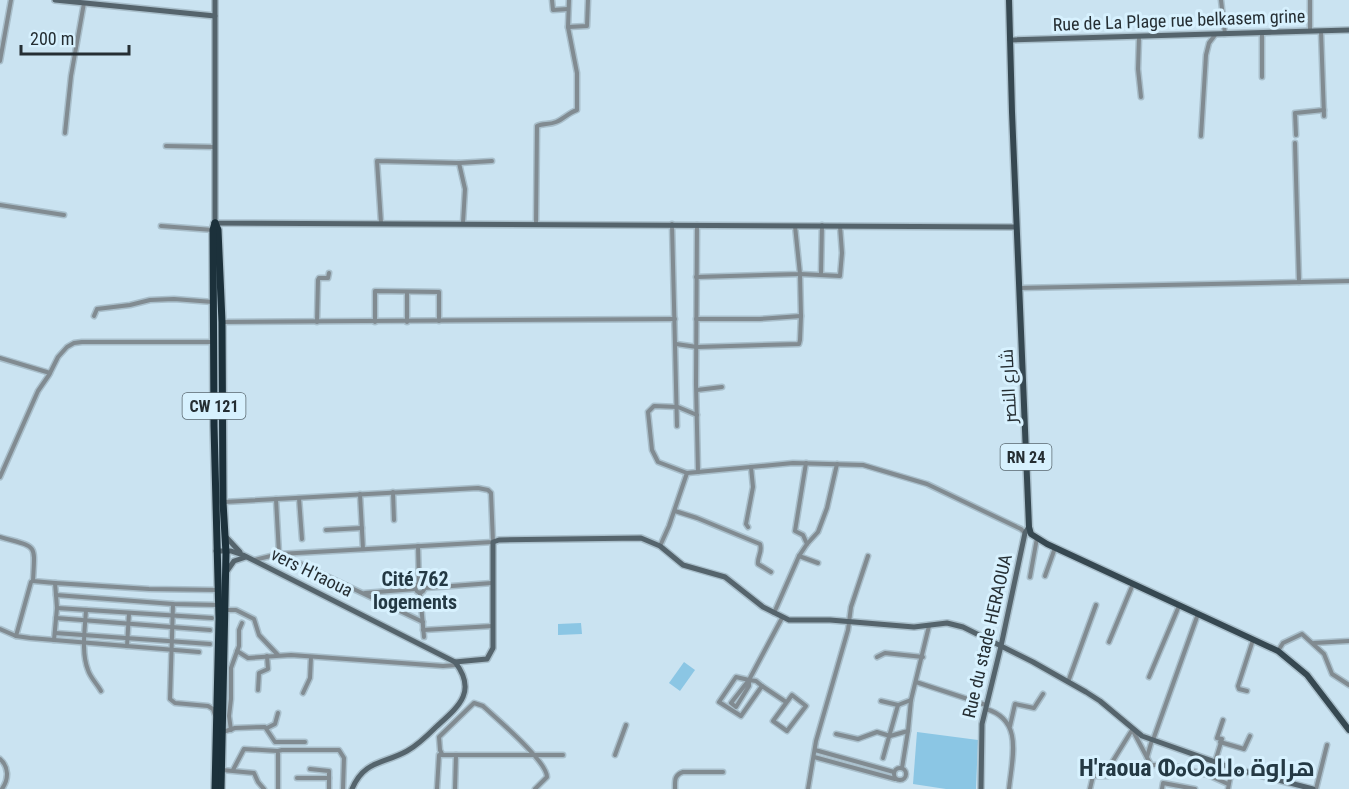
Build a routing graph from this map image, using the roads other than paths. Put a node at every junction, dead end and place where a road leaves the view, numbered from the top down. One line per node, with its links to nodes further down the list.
1 (11, 0): 22 (street)
2 (58, 0): 10 (street)
3 (215, 0): 12 (street, CW 121)
4 (552, 0): 11 (street)
5 (569, 0): 11 (street)
6 (588, 0): 13 (street)
7 (1009, 0): 21 (main road, شارع النصر / RN 24)
8 (1221, 0): 18 (street)
9 (1310, 0): 15 (street)
10 (84, 3): 12 (street); 27 (street)
11 (568, 9): 13 (street)
12 (215, 16): 32 (street, CW 121)
13 (568, 27): 39 (street)
14 (1349, 30): 16 (street, Rue de La Plage rue belkasem grine)
15 (1310, 31): 16 (street, Rue de La Plage rue belkasem grine); 17 (street, Rue de La Plage rue belkasem grine)
16 (1321, 31): 25 (street)
17 (1262, 33): 18 (street, Rue de La Plage rue belkasem grine); 23 (street)
18 (1225, 34): 19 (street, Rue de La Plage rue belkasem grine)
19 (1215, 35): 20 (street, Rue de La Plage rue belkasem grine); 29 (street)
20 (1139, 37): 21 (street, Rue de La Plage rue belkasem grine); 24 (street)
21 (1010, 40): 47 (main road, شارع النصر / RN 24)
22 (0, 61)
23 (1262, 77)
24 (1141, 97)
25 (1324, 110): 26 (street); 28 (street)
26 (1324, 116)
27 (65, 133)
28 (1296, 135)
29 (1201, 136)
30 (1295, 143): 53 (street)
31 (166, 146): 32 (street)
32 (214, 147): 45 (street, CW 121)
33 (492, 161): 34 (street)
34 (459, 163): 37 (street); 38 (street)
35 (0, 205): 36 (street)
36 (64, 215)
37 (381, 223): 38 (street); 45 (street)
38 (463, 223): 39 (street)
39 (536, 224): 40 (street)
40 (672, 224): 41 (street); 59 (street)
41 (697, 224): 42 (street); 51 (street)
42 (795, 225): 43 (street); 49 (street)
43 (822, 225): 46 (street); 50 (street)
44 (161, 226): 45 (street)
45 (214, 226): 56 (highway, CW 121); 63 (highway)
46 (840, 226): 47 (street); 50 (street)
47 (1017, 227): 54 (main road, شارع النصر / RN 24)
48 (329, 273): 64 (street)
49 (800, 274): 50 (street); 51 (street); 58 (street)
50 (821, 274)
51 (696, 277): 60 (street)
52 (1349, 281): 53 (street)
53 (1299, 282): 54 (street)
54 (1019, 288): 92 (main road, شارع النصر / RN 24)
55 (407, 292): 61 (street); 62 (street); 65 (street)
56 (214, 302): 57 (street); 66 (highway, CW 121)
57 (93, 316)
58 (801, 316): 60 (street); 68 (street)
59 (675, 319): 62 (street); 67 (street)
60 (696, 319): 68 (street)
61 (407, 321): 62 (street); 65 (street)
62 (439, 321)
63 (222, 322): 64 (street); 86 (highway)
64 (317, 322): 65 (street)
65 (375, 322)
66 (215, 342): 70 (street); 104 (highway, CW 121)
67 (676, 344): 68 (street); 73 (street)
68 (697, 347): 72 (street)
69 (0, 358): 70 (street)
70 (50, 373): 81 (street)
71 (722, 387): 72 (street)
72 (697, 390): 74 (street)
73 (678, 407): 74 (street); 75 (street); 80 (street)
74 (697, 415): 79 (street)
75 (677, 426)
76 (806, 463): 77 (street); 78 (street); 98 (street)
77 (837, 464): 92 (street); 98 (street)
78 (751, 467): 79 (street); 89 (street)
79 (698, 472): 80 (street)
80 (687, 473): 87 (street)
81 (0, 477)
82 (393, 492): 83 (street); 88 (street); 97 (street)
83 (360, 494): 84 (street); 90 (street)
84 (299, 498): 85 (street); 96 (street)
85 (276, 499): 86 (street); 105 (street)
86 (223, 502): 93 (highway)
87 (675, 511): 100 (street); 113 (street)
88 (394, 520)
89 (748, 527)
90 (362, 528): 91 (street); 102 (street)
91 (326, 530)
92 (1027, 530): 95 (main road); 166 (street, Rue du stade HERAOUA)
93 (224, 532): 103 (highway); 108 (street)
94 (0, 537): 117 (street)
95 (1037, 538): 101 (main road); 115 (street)
96 (302, 539)
97 (493, 542): 99 (street); 100 (street); 119 (street)
98 (807, 543): 106 (street)
99 (418, 546): 102 (street); 121 (street)
100 (660, 546): 136 (street)
101 (1055, 548): 114 (street); 120 (main road)
102 (363, 549): 105 (street)
103 (225, 550): 104 (street, vers H'raoua); 108 (street, vers H'raoua); 110 (highway)
104 (216, 551): 110 (highway, CW 121)
105 (279, 554): 109 (street)
106 (799, 556): 111 (street); 136 (street)
107 (868, 556): 143 (street)
108 (246, 557): 109 (street, vers H'raoua); 110 (street, vers H'raoua); 116 (street)
109 (253, 560): 176 (street, vers H'raoua)
110 (221, 561): 116 (highway); 124 (highway, CW 121)
111 (818, 563)
112 (301, 564): 125 (street)
113 (771, 572)
114 (1045, 576)
115 (1030, 577)
116 (224, 580): 132 (highway)
117 (33, 582): 118 (street); 154 (street)
118 (55, 583): 124 (street); 127 (street)
119 (492, 583): 122 (street); 146 (street)
120 (1133, 583): 129 (main road); 161 (street)
121 (419, 584): 122 (street); 123 (street)
122 (425, 588): 126 (street)
123 (415, 589): 125 (street); 126 (street)
124 (218, 590): 132 (highway, CW 121)
125 (362, 593): 142 (street)
126 (420, 593): 142 (street)
127 (56, 595): 128 (street); 131 (street)
128 (172, 604): 132 (street); 137 (street)
129 (1180, 604): 135 (main road); 177 (street)
130 (1096, 605): 180 (street)
131 (57, 608): 133 (street); 138 (street)
132 (221, 608): 172 (street); 194 (highway, CW 121); 203 (highway)
133 (86, 610): 134 (street); 141 (street)
134 (129, 613): 137 (street); 145 (street)
135 (1198, 613): 157 (main road); 207 (street)
136 (773, 614): 140 (street)
137 (172, 616): 139 (street); 148 (street)
138 (56, 618): 141 (street); 152 (street)
139 (212, 618)
140 (782, 618): 143 (street); 178 (street)
141 (86, 621): 145 (street); 153 (street)
142 (423, 622): 151 (street)
143 (849, 622): 147 (street); 211 (street)
144 (242, 623): 168 (street)
145 (128, 624): 148 (street); 156 (street)
146 (493, 626): 151 (street); 176 (street)
147 (929, 626): 166 (street); 175 (street)
148 (172, 627): 150 (street); 160 (street)
149 (0, 629): 154 (street)
150 (210, 630)
151 (423, 630): 155 (street)
152 (55, 633): 153 (street); 158 (street)
153 (84, 635): 156 (street); 162 (street)
154 (16, 636): 158 (street)
155 (424, 637)
156 (128, 638): 160 (street); 165 (street)
157 (1253, 638): 169 (main road); 185 (street)
158 (54, 640): 162 (street)
159 (1349, 641): 163 (street)
160 (171, 642): 164 (street); 167 (street)
161 (1109, 642)
162 (84, 643): 165 (street); 183 (street)
163 (1313, 643): 169 (street); 181 (street)
164 (210, 644)
165 (127, 646): 167 (street)
166 (1001, 646): 180 (street); 192 (street, Rue du stade HERAOUA)
167 (171, 650): 170 (street); 194 (street)
168 (237, 651): 171 (street); 200 (street)
169 (1278, 651): 201 (main road)
170 (199, 652)
171 (267, 656): 172 (street); 184 (street)
172 (278, 656): 173 (street)
173 (310, 657): 176 (street); 186 (street)
174 (877, 657): 175 (street)
175 (922, 657): 179 (street)
176 (457, 663): 241 (street)
177 (1149, 677)
178 (749, 680): 178 (street); 182 (street); 182 (street)
179 (916, 682): 188 (street); 192 (street)
180 (1068, 682): 199 (street)
181 (1349, 685)
182 (762, 686): 190 (street)
183 (101, 690)
184 (258, 690)
185 (1247, 691)
186 (303, 693)
187 (1043, 694): 197 (street)
188 (911, 700): 191 (street); 202 (street)
189 (881, 701): 191 (street)
190 (786, 702): 190 (street)
191 (898, 705): 205 (street)
192 (986, 707): 197 (street); 247 (street, Rue du stade HERAOUA)
193 (278, 713): 198 (street)
194 (216, 719): 235 (highway, CW 121)
195 (1223, 720): 209 (street)
196 (626, 725): 217 (street)
197 (1010, 727): 248 (street)
198 (267, 728): 200 (street); 208 (street)
199 (1132, 729): 207 (street); 219 (street); 249 (street)
200 (231, 730): 203 (street)
201 (1349, 730)
202 (908, 731): 205 (street); 223 (street)
203 (222, 732): 226 (highway)
204 (836, 734): 205 (street)
205 (890, 735): 220 (street)
206 (1250, 736): 209 (street)
207 (1153, 740): 219 (street); 222 (street)
208 (305, 742)
209 (1220, 742): 222 (street)
210 (1327, 745): 252 (street)
211 (815, 750): 218 (street); 229 (street)
212 (278, 751): 227 (street); 238 (street); 240 (street)
213 (442, 754): 214 (street); 215 (street); 242 (street)
214 (456, 754): 215 (street); 243 (street)
215 (535, 755): 216 (street); 244 (street)
216 (563, 755)
217 (615, 755)
218 (814, 757): 232 (street); 246 (street)
219 (1147, 757): 233 (street)
220 (884, 758)
221 (0, 759): 234 (street)
222 (1215, 762): 224 (street)
223 (902, 768): 229 (street); 232 (street)
224 (1232, 768): 233 (street); 252 (street)
225 (310, 769): 231 (street)
226 (222, 770): 227 (street); 236 (highway)
227 (233, 770): 237 (street)
228 (723, 772): 245 (street)
229 (894, 772): 232 (street)
230 (297, 778): 231 (street)
231 (329, 778): 239 (street)
232 (896, 779)
233 (1228, 786)
234 (2, 789)
235 (215, 789)
236 (221, 789)
237 (264, 789)
238 (278, 789)
239 (329, 789)
240 (344, 789)
241 (352, 789)
242 (436, 789)
243 (455, 789)
244 (535, 789)
245 (675, 789)
246 (808, 789)
247 (981, 789)
248 (1009, 789)
249 (1090, 789)
250 (1162, 789): 251 (street)
251 (1195, 789)
252 (1314, 789)

